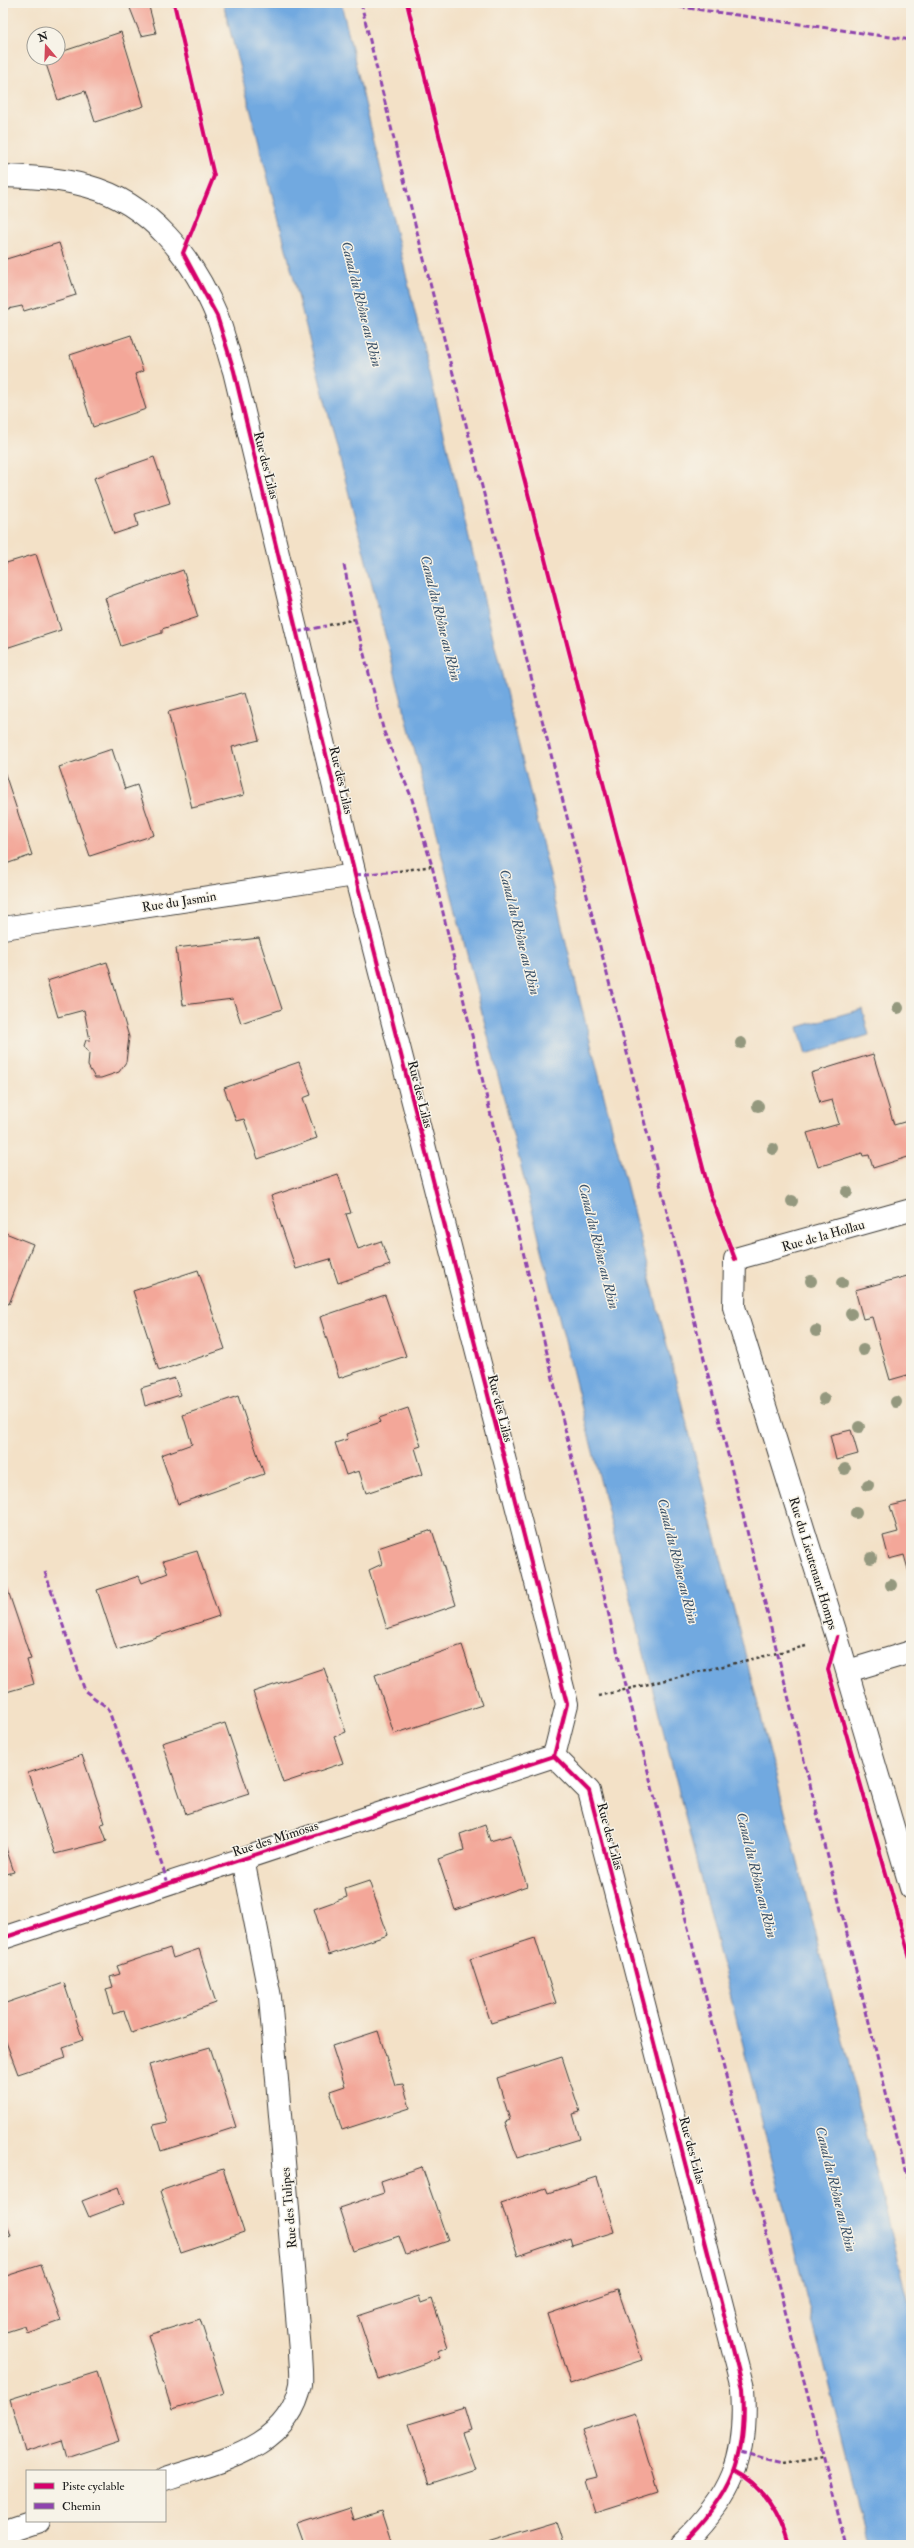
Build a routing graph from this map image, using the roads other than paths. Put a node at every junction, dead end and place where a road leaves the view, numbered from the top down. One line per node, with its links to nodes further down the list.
1 (3, 176): 2 (street, Rue des Lilas)
2 (355, 875): 3 (street, Rue du Jasmin); 8 (street, Rue des Lilas)
3 (3, 928)
4 (911, 1210): 5 (street, Rue de la Hollau)
5 (735, 1259): 7 (street, Rue du Lieutenant Homps)
6 (911, 1652): 7 (street)
7 (848, 1671): 10 (street, Rue du Lieutenant Homps)
8 (554, 1756): 9 (street, Rue des Mimosas); 15 (street, Rue des Lilas)
9 (243, 1859): 11 (street, Rue des Mimosas); 12 (street, Rue des Tulipes)
10 (911, 1888)
11 (3, 1938)
12 (166, 2479)
13 (36, 2522): 14 (street)
14 (3, 2533)
15 (681, 2545)

